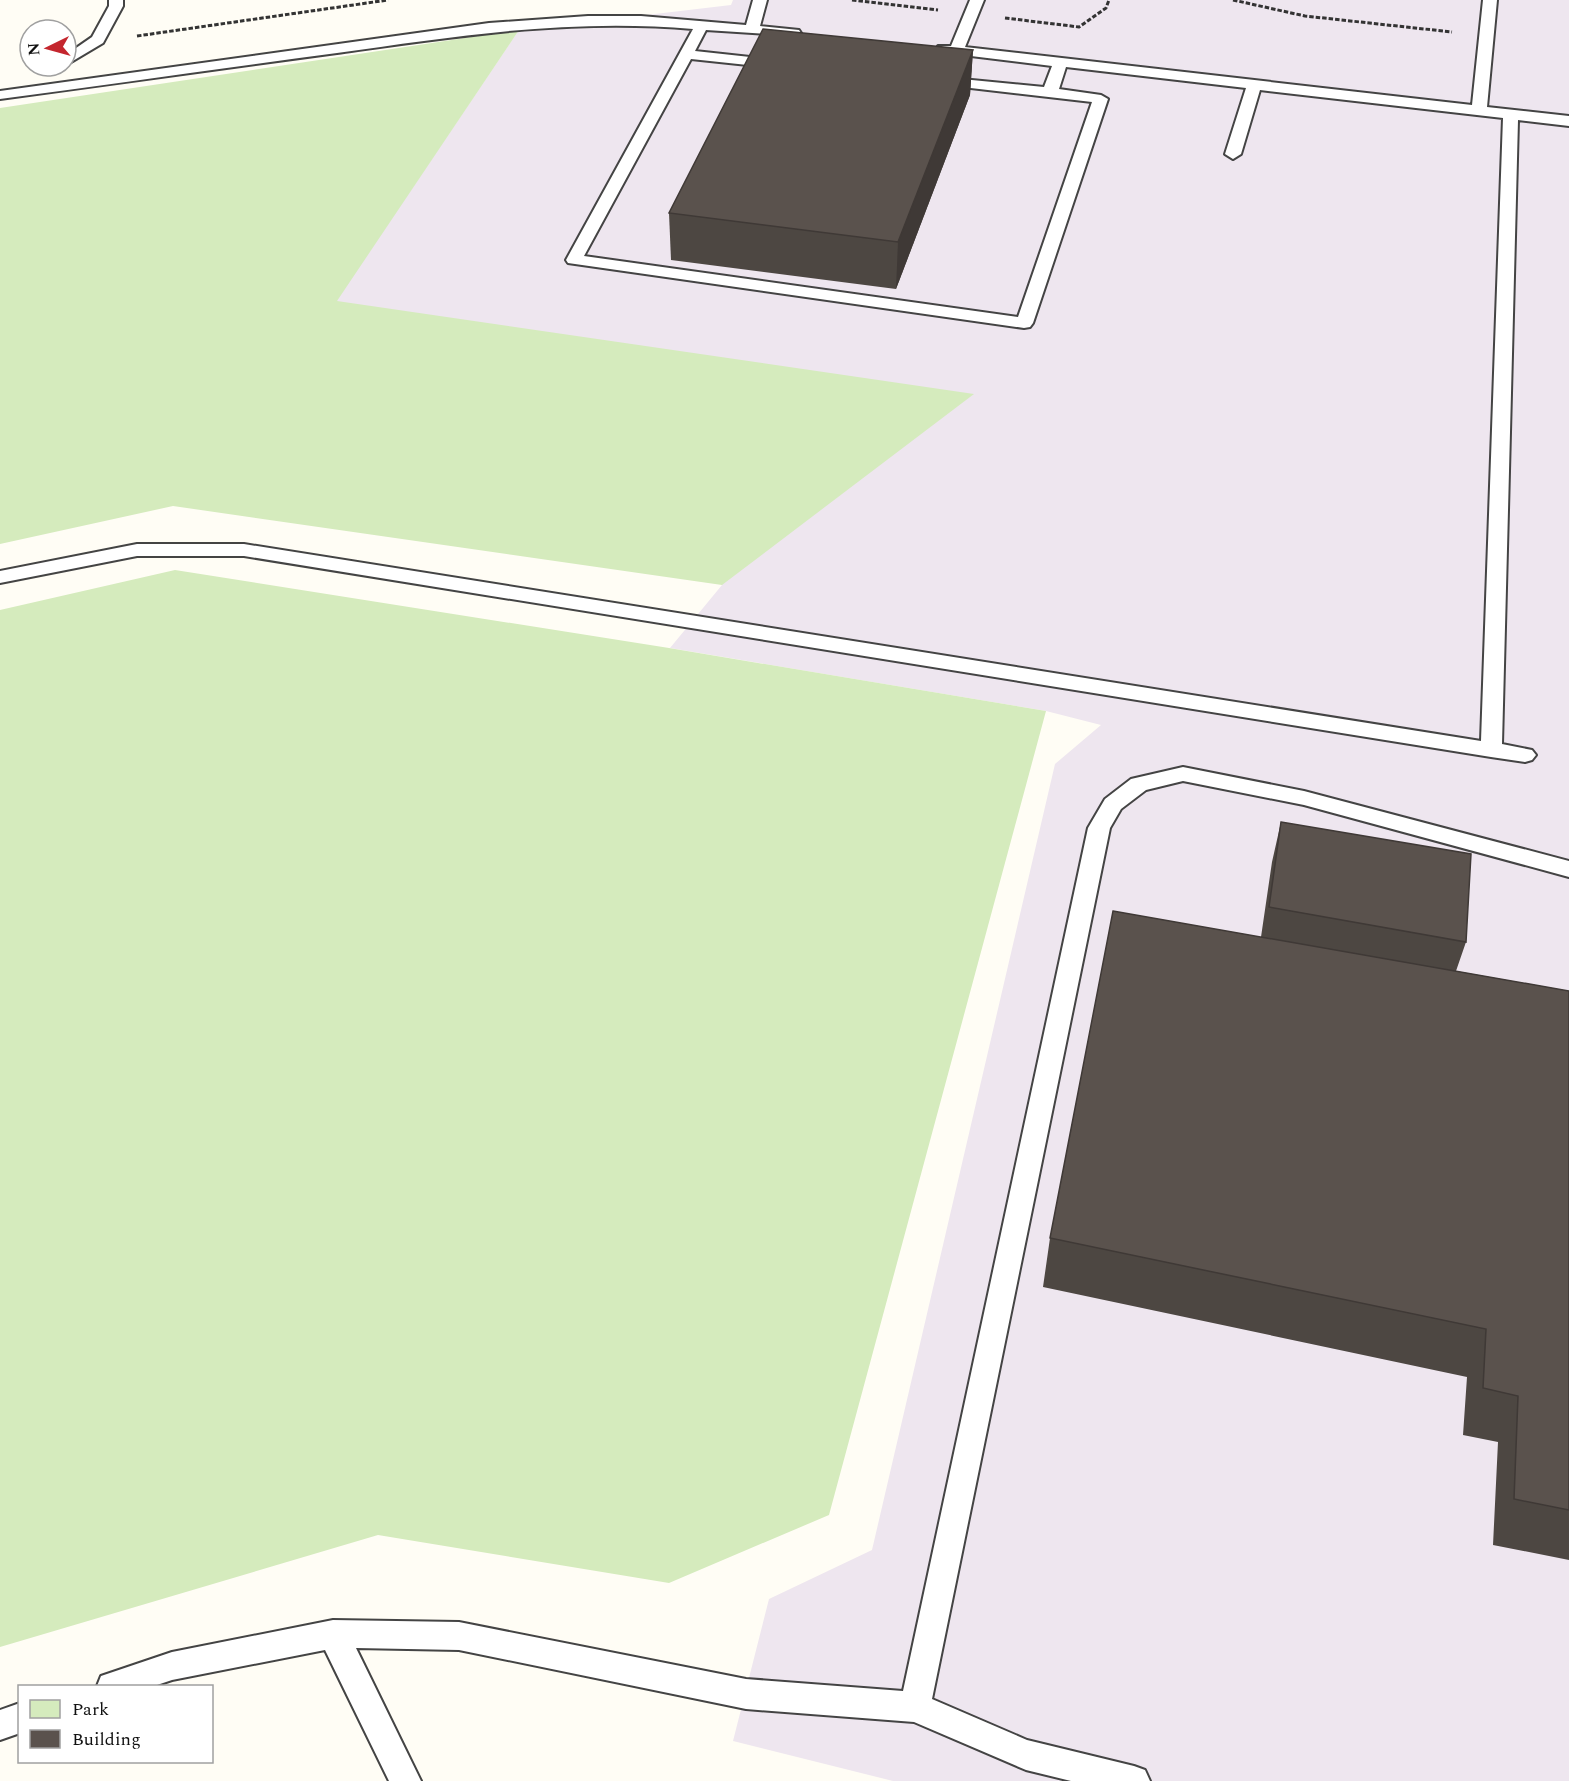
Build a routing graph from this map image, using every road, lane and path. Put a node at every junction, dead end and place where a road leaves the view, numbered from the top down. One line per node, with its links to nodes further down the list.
1 (116, 0): 11 (lane)
2 (388, 0): 11 (path)
3 (760, 0): 8 (lane)
4 (977, 0): 13 (lane)
5 (1233, 0): 10 (path)
6 (1490, 0): 10 (lane)
7 (702, 25): 8 (lane); 15 (lane); 21 (lane)
8 (752, 29): 9 (lane)
9 (808, 35)
10 (1486, 36): 24 (lane)
11 (95, 42): 14 (lane)
12 (933, 48): 13 (lane)
13 (956, 51): 16 (lane)
14 (78, 53)
15 (687, 54): 17 (lane); 22 (lane)
16 (1060, 63): 20 (lane); 22 (lane)
17 (793, 65)
18 (39, 78): 21 (lane)
19 (922, 79): 22 (lane)
20 (1254, 87): 24 (lane); 27 (lane)
21 (18, 92): 23 (lane)
22 (1050, 92)
23 (0, 94)
24 (1479, 111): 25 (lane)
25 (1511, 114): 26 (lane); 29 (lane)
26 (1569, 121)
27 (1233, 154)
28 (0, 577): 29 (lane)
29 (1491, 750): 30 (lane)
30 (1525, 755)
31 (1569, 869): 34 (lane)
32 (333, 1634): 33 (lane); 34 (lane); 37 (lane)
33 (115, 1685)
34 (915, 1707): 38 (lane)
35 (18, 1719): 36 (lane)
36 (0, 1725)
37 (405, 1781)
38 (1134, 1781)

